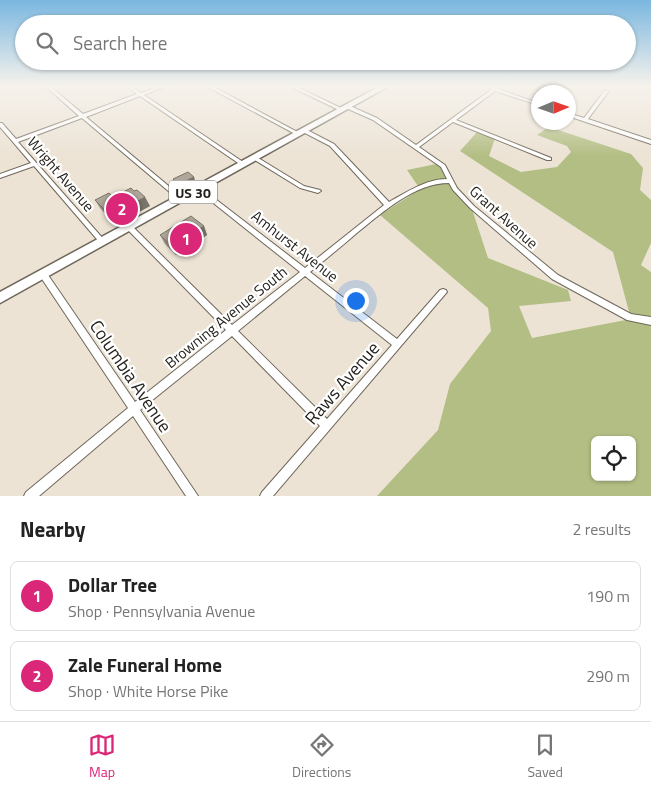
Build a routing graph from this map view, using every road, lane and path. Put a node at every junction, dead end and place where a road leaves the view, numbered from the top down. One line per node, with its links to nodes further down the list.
1 (73, 109): 9 (street)
2 (103, 109): 9 (street)
3 (162, 109): 21 (street)
4 (254, 109): 14 (street)
5 (344, 109): 14 (highway, US 30)
6 (349, 109): 17 (street, Grant Avenue)
7 (467, 109): 11 (street)
8 (594, 109): 12 (street)
9 (82, 117): 15 (street); 26 (street)
10 (576, 117): 12 (street)
11 (452, 120): 17 (street); 19 (street)
12 (585, 120): 16 (street)
13 (0, 124): 15 (street, Wright Avenue)
14 (302, 133): 18 (highway, US 30); 27 (street)
15 (16, 141): 20 (street, Wright Avenue)
16 (651, 142)
17 (416, 147): 23 (street, Grant Avenue)
18 (255, 158): 21 (highway, US 30); 25 (street)
19 (549, 159)
20 (34, 164): 22 (street); 29 (street, Wright Avenue)
21 (243, 164): 24 (highway, US 30)
22 (0, 176)
23 (450, 181): 27 (street, Browning Avenue South); 34 (street, Grant Avenue)
24 (199, 189): 26 (highway, US 30); 30 (street, Amhurst Avenue)
25 (318, 191)
26 (181, 199): 28 (highway, US 30)
27 (388, 205): 30 (street, Browning Avenue South)
28 (129, 227): 29 (highway, US 30); 35 (street)
29 (103, 242): 31 (highway, US 30)
30 (304, 271): 35 (street, Browning Avenue South); 36 (street, Amhurst Avenue)
31 (43, 274): 33 (highway, US 30); 37 (street, Columbia Avenue)
32 (443, 292): 36 (street, Raws Avenue)
33 (0, 298)
34 (651, 321)
35 (230, 331): 37 (street, Browning Avenue South); 38 (street)
36 (397, 344): 38 (street, Raws Avenue)
37 (134, 409): 39 (street, Browning Avenue South); 40 (street, Columbia Avenue)
38 (326, 425): 41 (street, Raws Avenue)
39 (30, 496)
40 (192, 496)
41 (266, 496)

